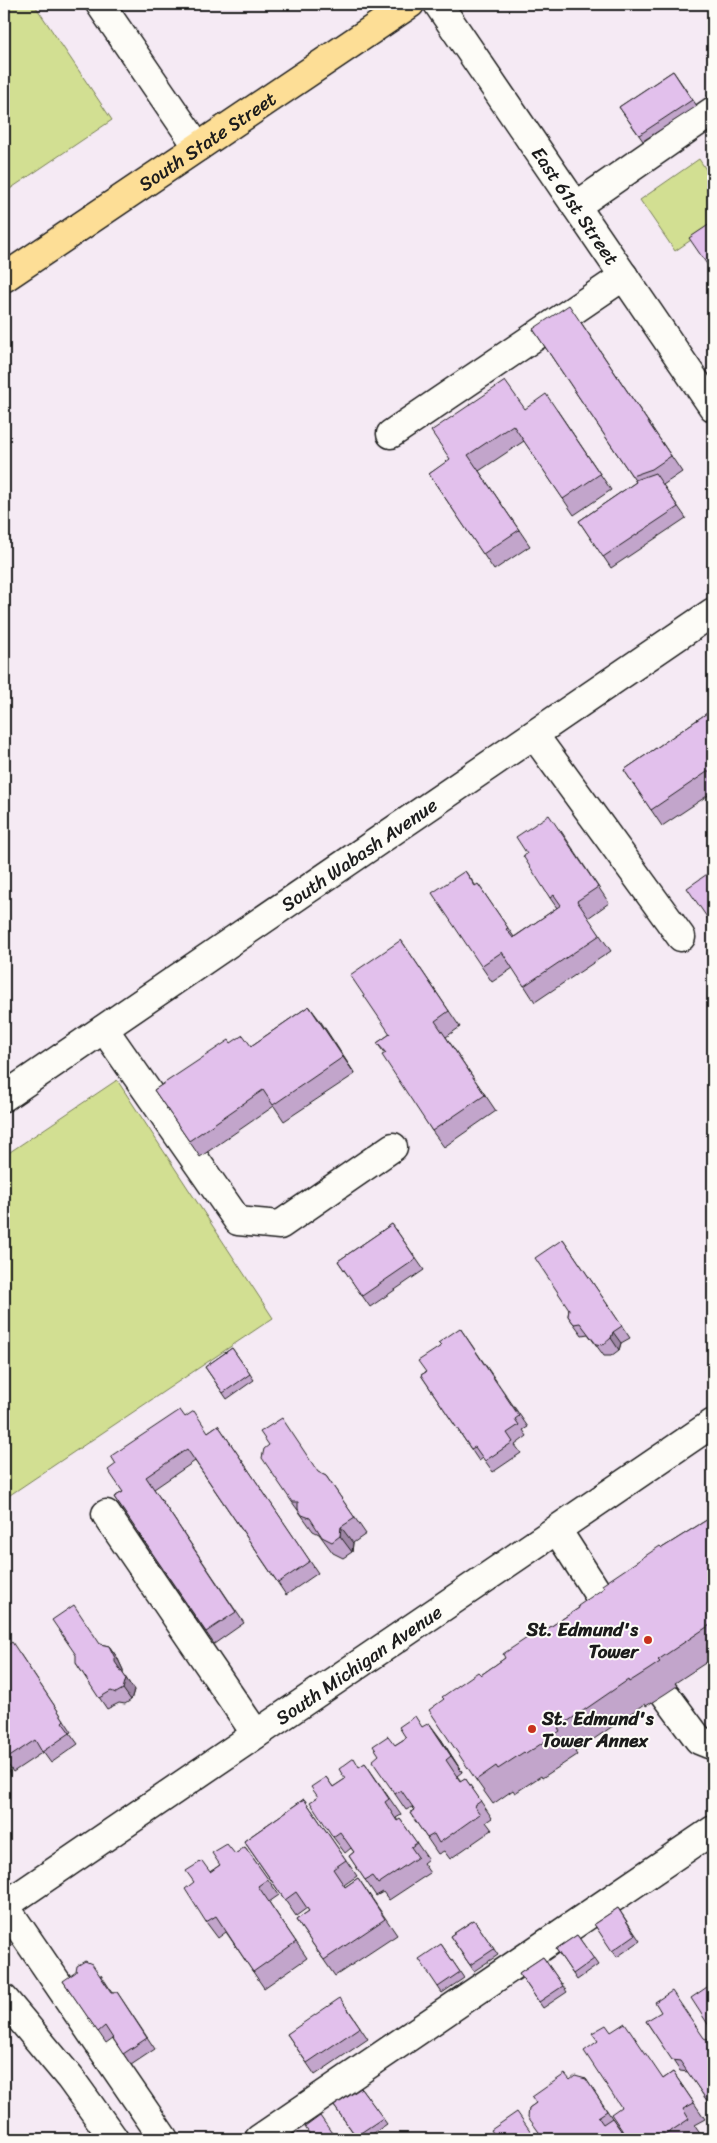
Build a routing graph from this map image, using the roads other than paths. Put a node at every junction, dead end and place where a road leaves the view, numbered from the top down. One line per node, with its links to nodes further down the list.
1 (100, 4): 5 (street)
2 (410, 4): 5 (main road, South State Street)
3 (438, 4): 6 (street, East 61st Street)
4 (713, 111): 6 (street)
5 (198, 147): 8 (main road, South State Street)
6 (576, 206): 7 (street, East 61st Street)
7 (624, 276): 9 (street, East 61st Street); 10 (street)
8 (4, 278)
9 (713, 407)
10 (391, 434)
11 (713, 612): 12 (street, South Wabash Avenue)
12 (534, 735): 13 (street); 14 (street, South Wabash Avenue)
13 (681, 937)
14 (104, 1029): 15 (street, South Wabash Avenue); 16 (street)
15 (4, 1097)
16 (393, 1147)
17 (713, 1424): 19 (street, South Michigan Avenue)
18 (106, 1514): 22 (street)
19 (557, 1530): 20 (street); 22 (street, South Michigan Avenue)
20 (613, 1617)
21 (665, 1694): 23 (street)
22 (256, 1734): 25 (street, South Michigan Avenue)
23 (713, 1742)
24 (713, 1830): 29 (street)
25 (4, 1906): 28 (street)
26 (4, 1999): 27 (street)
27 (114, 2139)
28 (164, 2139)
29 (260, 2139)

